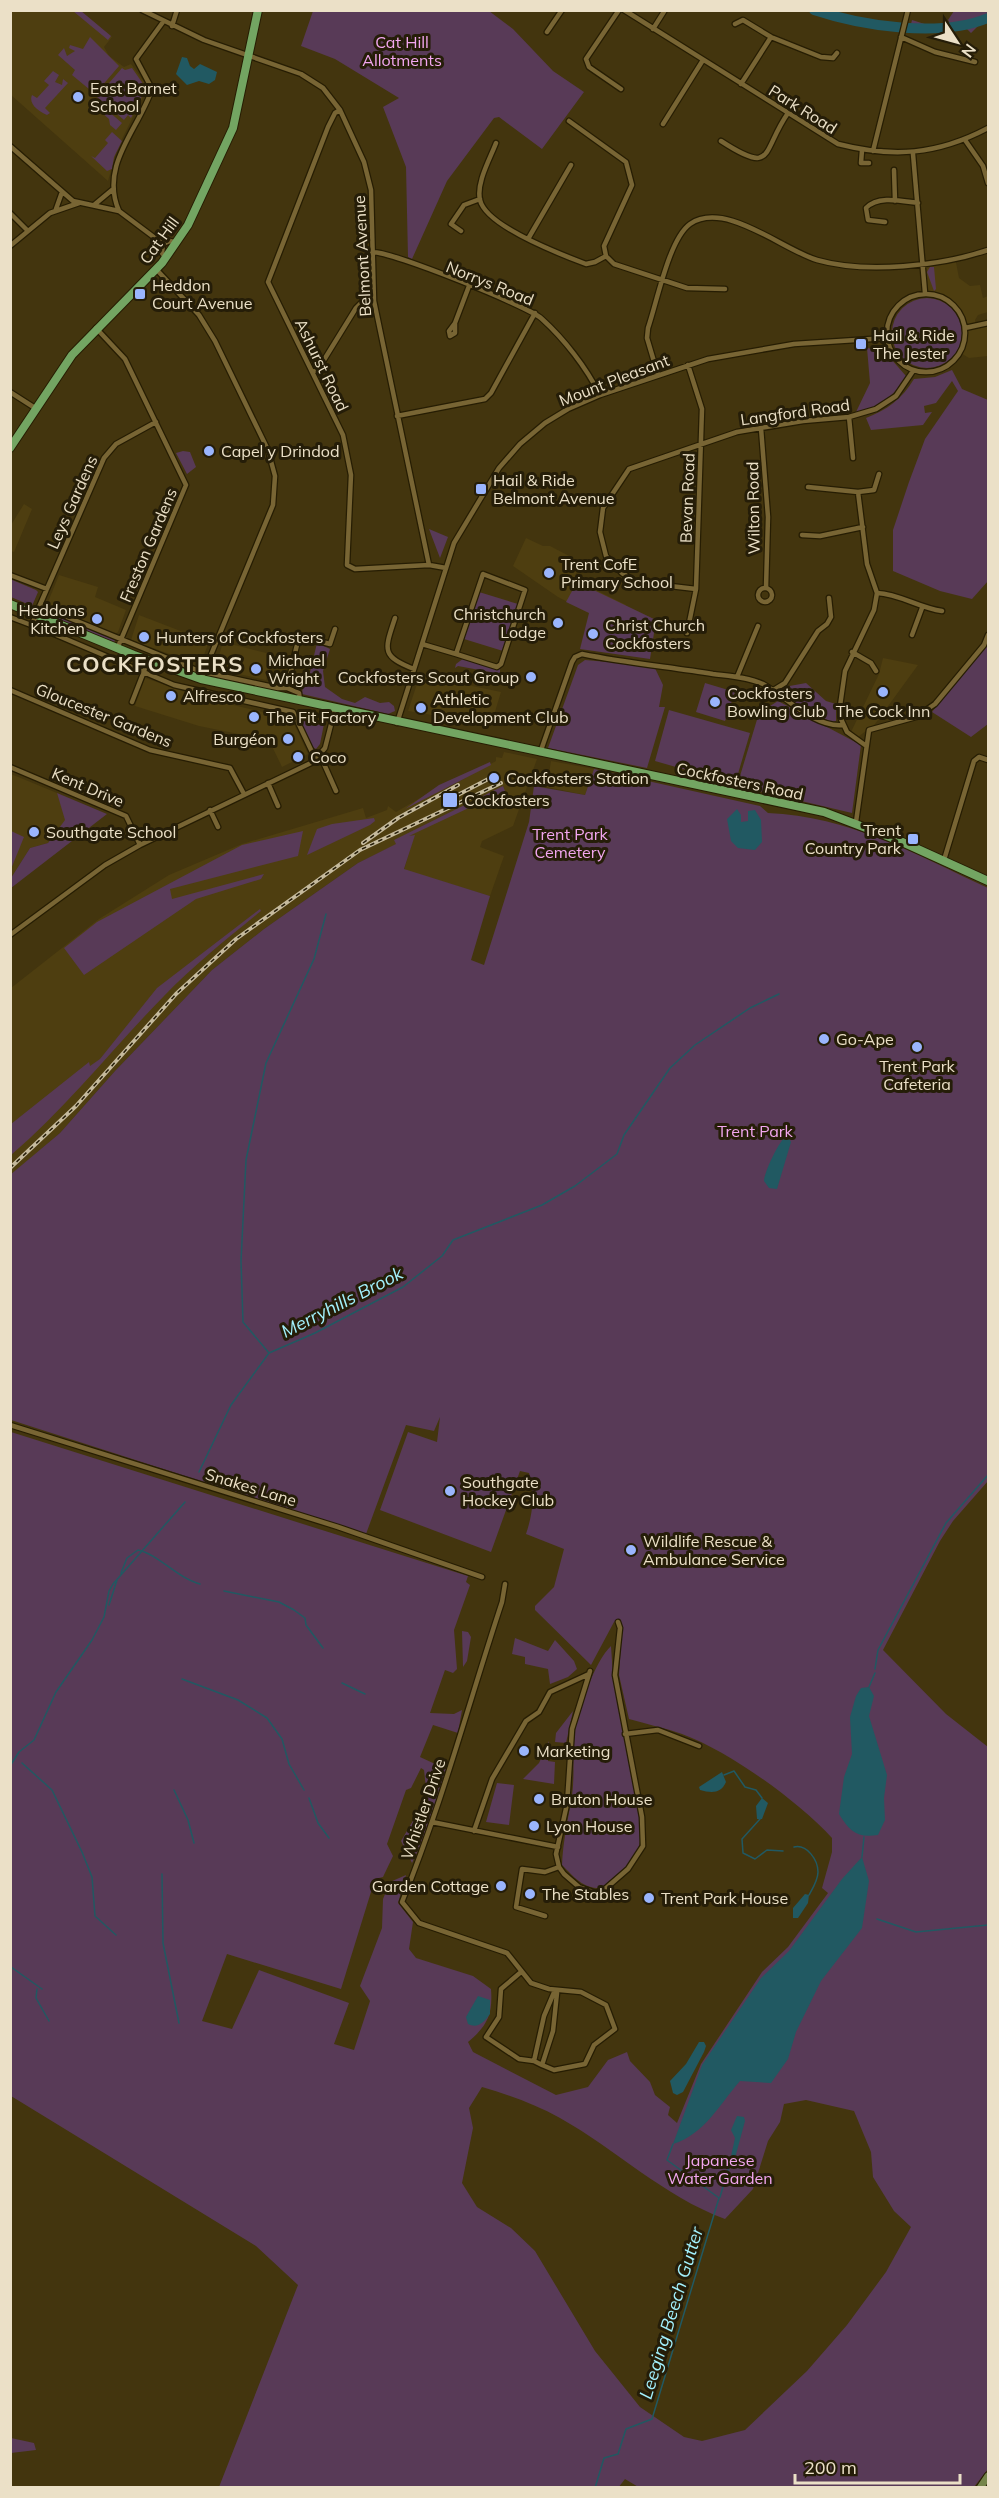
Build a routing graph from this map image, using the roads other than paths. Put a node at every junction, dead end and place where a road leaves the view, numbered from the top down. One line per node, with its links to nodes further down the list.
1 (142, 10): 9 (street, Belmont Avenue)
2 (177, 10): 11 (street)
3 (258, 10): 17 (main road, Cat Hill)
4 (561, 10): 13 (street)
5 (619, 10): 21 (street)
6 (624, 10): 12 (street, Park Road)
7 (665, 10): 12 (street)
8 (908, 10): 15 (street)
9 (163, 22): 11 (street, Belmont Avenue); 38 (street)
10 (735, 24): 14 (street)
11 (172, 26): 17 (street, Belmont Avenue)
12 (653, 29): 18 (street, Park Road)
13 (547, 32)
14 (771, 37): 16 (street); 20 (street)
15 (901, 37): 19 (street); 32 (street)
16 (837, 53)
17 (250, 57): 22 (street, Belmont Avenue); 52 (main road, Cat Hill)
18 (703, 60): 20 (street, Park Road); 25 (street)
19 (975, 62)
20 (741, 84): 23 (street, Park Road)
21 (621, 89)
22 (340, 110): 56 (street, Belmont Avenue); 74 (street, Ashurst Road)
23 (788, 113): 28 (street); 31 (street, Park Road)
24 (569, 121): 57 (street)
25 (663, 124)
26 (988, 128): 27 (street, Park Road)
27 (965, 140): 33 (street, Park Road); 37 (street)
28 (721, 141)
29 (496, 143): 40 (street)
30 (10, 146): 39 (street)
31 (862, 150): 32 (street, Park Road); 34 (street)
32 (873, 151): 33 (street, Park Road)
33 (912, 154): 43 (street)
34 (869, 163)
35 (571, 165): 51 (street)
36 (894, 170): 41 (street)
37 (988, 183)
38 (112, 190): 44 (street); 46 (street)
39 (62, 192): 42 (street); 45 (street)
40 (480, 199): 50 (street); 51 (street)
41 (894, 201): 43 (street); 48 (street)
42 (79, 203): 44 (street); 45 (street)
43 (918, 203): 59 (street)
44 (94, 205): 46 (street)
45 (55, 211): 49 (street)
46 (119, 211): 53 (street)
47 (10, 213): 49 (street)
48 (885, 222)
49 (28, 231): 54 (street)
50 (461, 231)
51 (528, 239): 57 (street)
52 (177, 243): 53 (street); 58 (main road, Cat Hill)
53 (163, 244): 58 (street)
54 (10, 246)
55 (988, 250): 59 (street)
56 (372, 252): 62 (street, Norrys Road); 65 (street, Belmont Avenue)
57 (606, 256): 61 (street)
58 (166, 258): 60 (main road, Cat Hill)
59 (922, 263): 61 (street); 64 (street)
60 (156, 269): 69 (main road, Cat Hill); 121 (street)
61 (664, 280): 63 (street); 75 (street)
62 (469, 286): 66 (street, Norrys Road); 67 (street)
63 (725, 290)
64 (926, 293): 70 (street); 71 (street)
65 (374, 301): 74 (street); 79 (street, Belmont Avenue)
66 (535, 314): 77 (street, Norrys Road); 79 (street)
67 (455, 323)
68 (988, 323): 70 (street)
69 (96, 328): 78 (main road, Cat Hill); 81 (street, Freston Gardens)
70 (965, 328): 73 (street)
71 (887, 338): 72 (street, Mount Pleasant); 73 (street)
72 (688, 365): 75 (street, Mount Pleasant); 83 (street, Bevan Road)
73 (912, 371): 80 (street, Langford Road)
74 (313, 372): 91 (street, Ashurst Road)
75 (658, 375): 77 (street, Mount Pleasant)
76 (10, 392): 78 (street)
77 (600, 395): 92 (street, Mount Pleasant)
78 (35, 408): 84 (main road, Cat Hill)
79 (397, 416): 91 (street, Belmont Avenue)
80 (849, 417): 82 (street, Langford Road); 85 (street)
81 (156, 422): 95 (street, Leys Gardens); 113 (street, Freston Gardens)
82 (760, 428): 83 (street, Langford Road); 94 (street, Wilton Road)
83 (700, 444): 96 (street, Bevan Road); 96 (street, Langford Road)
84 (10, 448)
85 (853, 458)
86 (879, 474): 88 (street)
87 (808, 487): 88 (street)
88 (858, 492): 89 (street)
89 (863, 526): 90 (street); 97 (street)
90 (802, 535)
91 (429, 565): 92 (street)
92 (446, 568): 112 (street, Mount Pleasant)
93 (10, 575): 95 (street)
94 (766, 588)
95 (47, 589): 102 (street, Leys Gardens)
96 (696, 589): 108 (street, Bevan Road)
97 (877, 592): 100 (street); 115 (street)
98 (828, 598): 126 (street)
99 (10, 604): 102 (main road, Cockfosters Road)
100 (922, 608): 101 (street); 110 (street)
101 (942, 611)
102 (38, 612): 105 (street); 109 (main road, Cockfosters Road); 113 (street, Cockfosters Road)
103 (10, 617): 105 (street)
104 (395, 618): 118 (street)
105 (33, 625): 114 (street)
106 (758, 626): 122 (street)
107 (335, 629): 123 (street)
108 (687, 633)
109 (86, 635): 113 (main road, Cockfosters Road); 114 (street)
110 (912, 635)
111 (988, 635): 132 (street)
112 (422, 644): 116 (street); 118 (street, Mount Pleasant)
113 (119, 645): 117 (main road, Cockfosters Road); 121 (street, Cockfosters Road)
114 (80, 646): 120 (street)
115 (852, 652): 119 (street); 131 (street)
116 (456, 654): 116 (street)
117 (148, 661): 120 (street); 121 (main road, Cockfosters Road)
118 (414, 669): 130 (street, Mount Pleasant)
119 (876, 671)
120 (144, 673): 125 (street); 128 (street)
121 (200, 676): 123 (street, Cockfosters Road); 125 (street); 127 (main road, Cockfosters Road)
122 (737, 677): 126 (street); 133 (street)
123 (287, 688): 127 (street)
124 (10, 690): 139 (street, Gloucester Gardens)
125 (191, 690): 134 (street)
126 (772, 691): 131 (street)
127 (300, 701): 129 (main road, Cockfosters Road)
128 (132, 702)
129 (335, 710): 130 (main road, Cockfosters Road); 134 (street)
130 (397, 723): 133 (main road, Cockfosters Road)
131 (843, 725): 132 (street)
132 (866, 745): 142 (street)
133 (540, 753): 142 (main road, Cockfosters Road)
134 (318, 758): 137 (street); 138 (street)
135 (988, 760): 145 (street)
136 (10, 767): 144 (street, Kent Drive)
137 (267, 783): 139 (street); 140 (street)
138 (336, 791)
139 (244, 794): 141 (street)
140 (278, 806)
141 (210, 810): 143 (street); 144 (street)
142 (856, 822): 145 (main road, Cockfosters Road)
143 (218, 827)
144 (140, 844): 147 (street)
145 (944, 860): 146 (main road, Cockfosters Road)
146 (988, 881)
147 (10, 936)
148 (10, 1425): 149 (street, Snakes Lane)
149 (482, 1577)
150 (505, 1584): 154 (street, Whistler Drive)
151 (618, 1623): 152 (street)
152 (625, 1734): 153 (street); 157 (street)
153 (699, 1746)
154 (432, 1822): 155 (street); 159 (street, Whistler Drive)
155 (474, 1831): 156 (street); 156 (street)
156 (558, 1847): 157 (street)
157 (559, 1867): 158 (street)
158 (545, 1916)
159 (521, 1972): 160 (street); 161 (street)
160 (555, 1990): 161 (street); 162 (street); 162 (street)
161 (534, 2061): 162 (street)
162 (542, 2065)
163 (988, 2476): 164 (street)
164 (980, 2487)

